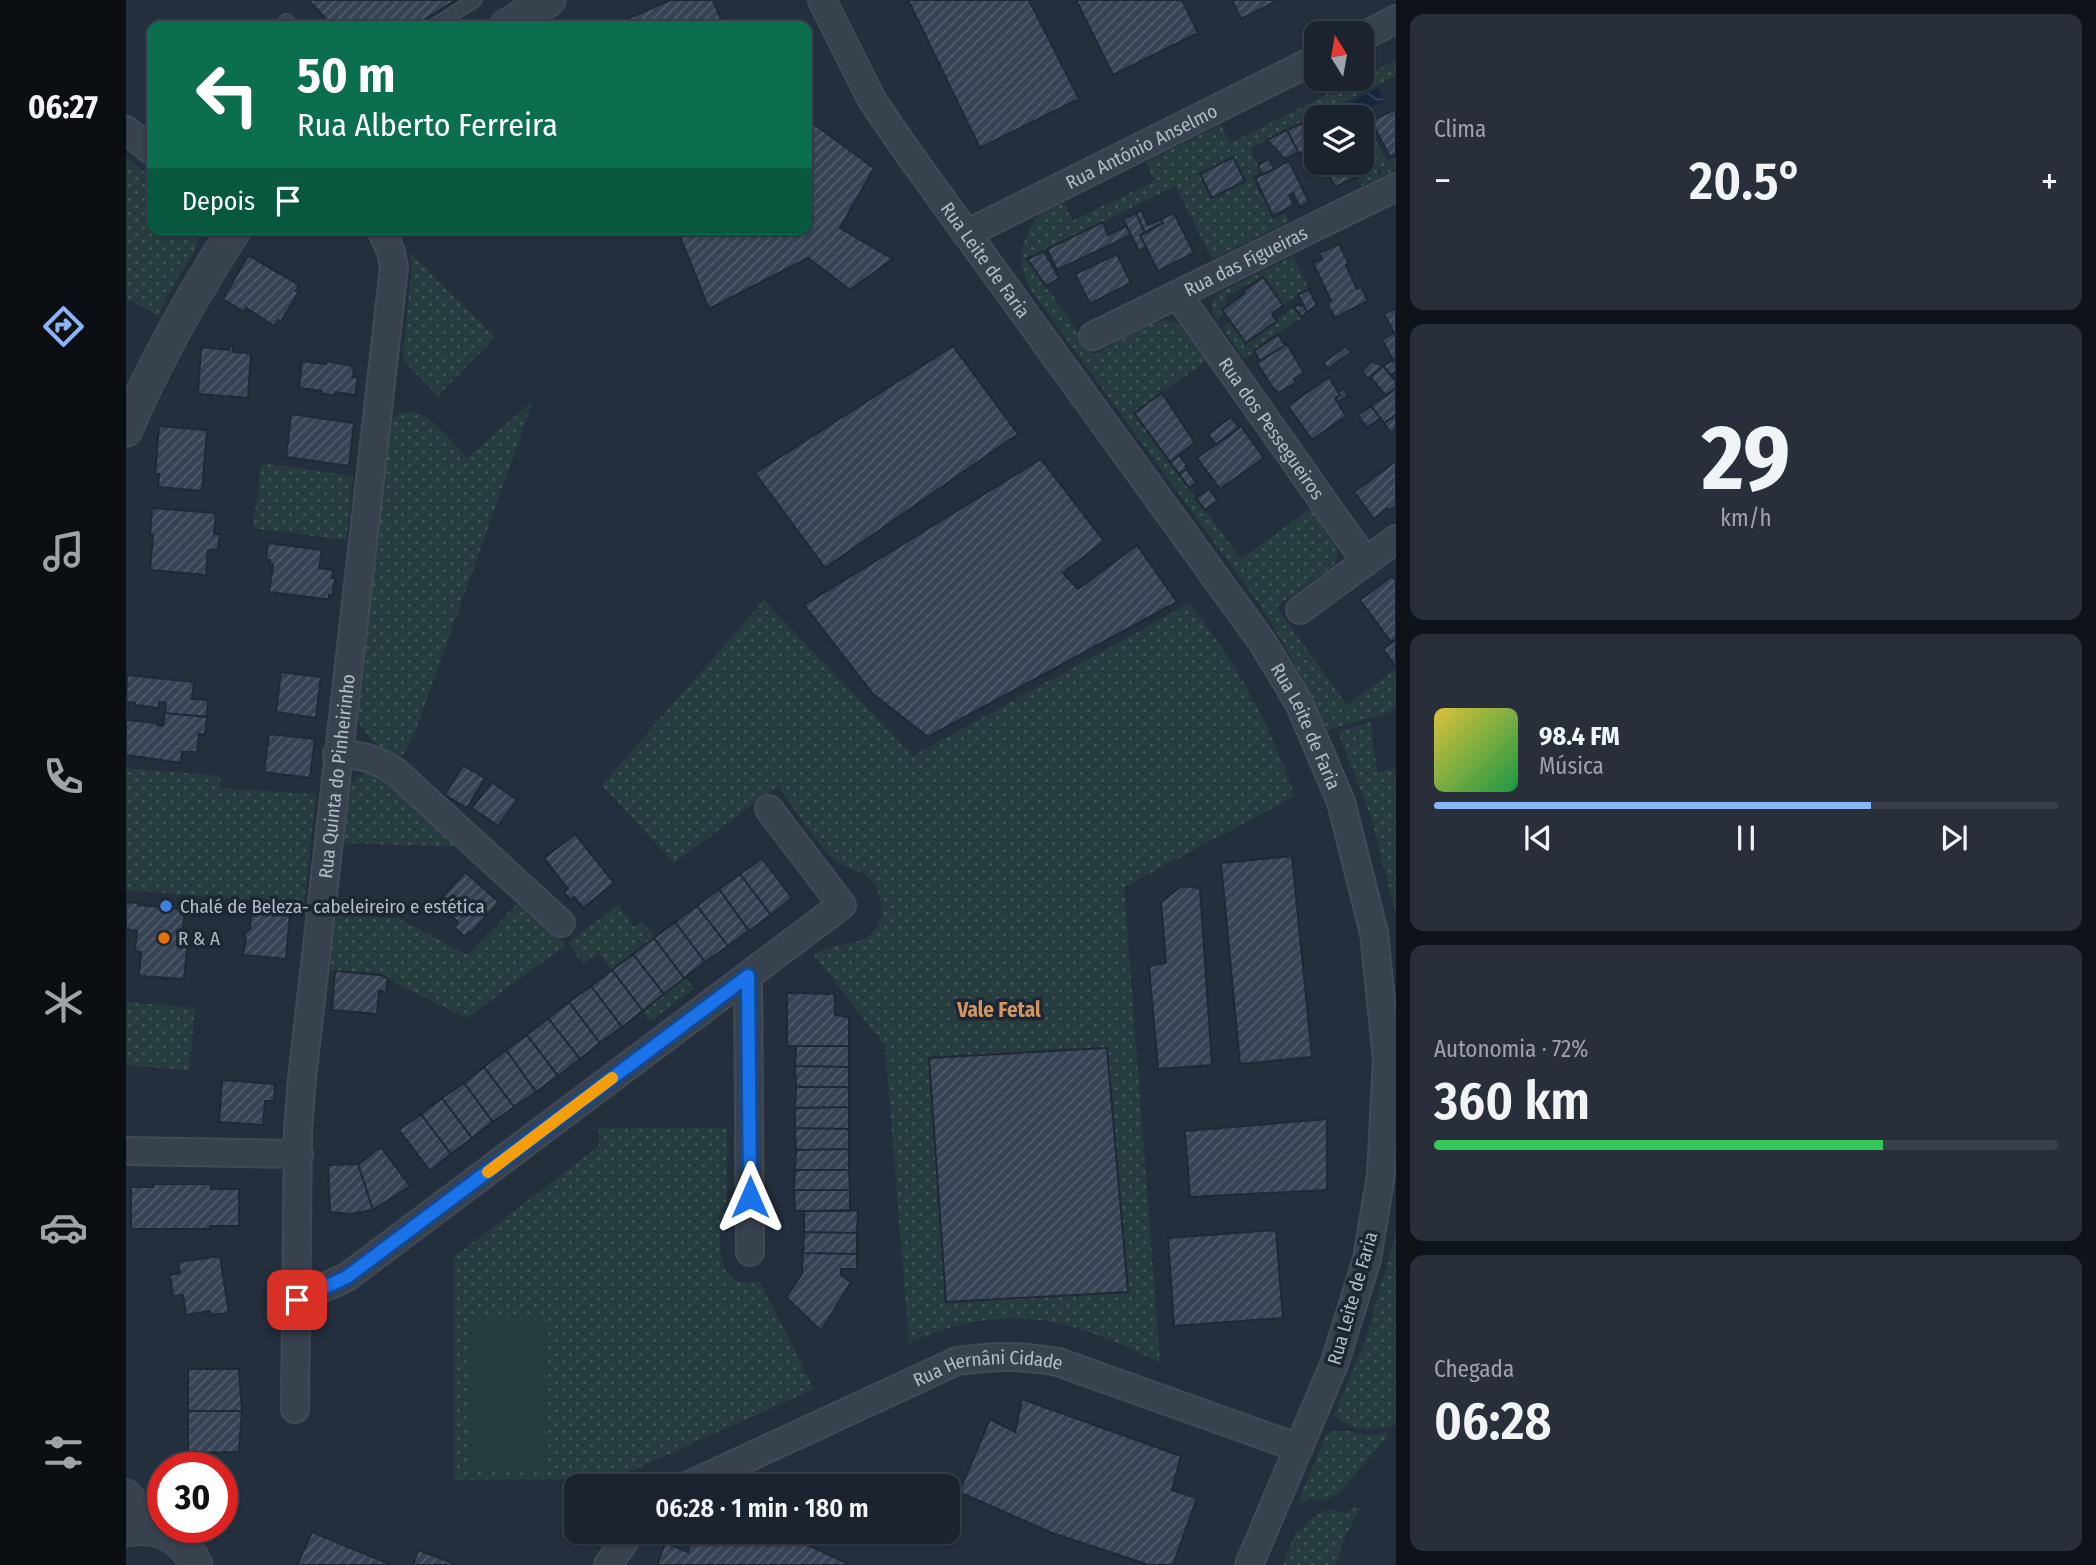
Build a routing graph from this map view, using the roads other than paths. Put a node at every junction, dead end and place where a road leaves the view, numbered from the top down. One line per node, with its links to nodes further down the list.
1 (475, 0): 5 (lane)
2 (549, 0): 6 (street)
3 (822, 0): 12 (street, Rua Leite de Faria)
4 (1396, 19): 7 (street)
5 (442, 21)
6 (514, 21)
7 (1374, 31)
8 (1304, 65): 12 (street, Rua António Anselmo)
9 (126, 130): 10 (street)
10 (147, 147)
11 (1396, 187): 15 (street, Rua das Figueiras)
12 (966, 234): 27 (street, Rua Leite de Faria)
13 (231, 235): 17 (street)
14 (384, 235): 21 (street, Rua Quinta do Pinheirinho)
15 (1178, 295): 16 (street, Rua das Figueiras); 19 (street, Rua dos Pessegueiros)
16 (1093, 335)
17 (126, 430)
18 (1396, 539): 19 (street)
19 (1366, 562): 20 (street)
20 (1300, 610)
21 (337, 754): 23 (street); 26 (street, Rua Quinta do Pinheirinho)
22 (769, 809): 24 (street)
23 (561, 923)
24 (748, 976): 28 (street); 29 (street)
25 (126, 1152): 26 (street)
26 (299, 1154): 29 (street, Rua Quinta do Pinheirinho)
27 (1387, 1186): 31 (street, Rua Leite de Faria)
28 (750, 1252)
29 (297, 1300): 30 (street, Rua Quinta do Pinheirinho)
30 (295, 1409)
31 (1299, 1448): 32 (street, Rua Hernâni Cidade); 41 (street, Rua Leite de Faria)
32 (713, 1474)
33 (126, 1496): 34 (street)
34 (147, 1520)
35 (147, 1528): 36 (street)
36 (126, 1530)
37 (181, 1543): 39 (street)
38 (622, 1544): 40 (street)
39 (196, 1565)
40 (608, 1565)
41 (1249, 1565)

